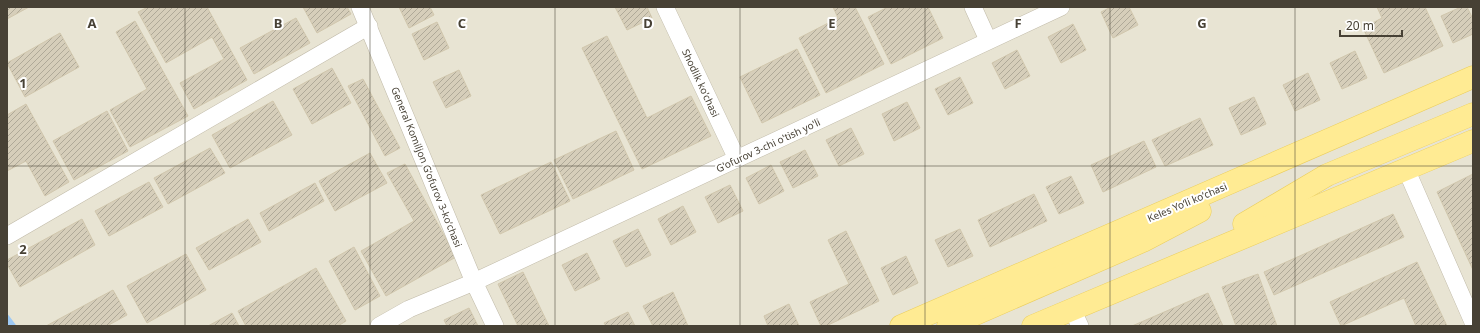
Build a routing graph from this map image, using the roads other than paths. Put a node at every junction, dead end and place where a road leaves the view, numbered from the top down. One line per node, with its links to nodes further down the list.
1 (360, 7): 5 (street, General Komiljon Gʻofurov 3-koʻchasi)
2 (666, 7): 11 (street, Shodlik ko'chasi)
3 (973, 7): 6 (street)
4 (1061, 7): 6 (street, G'ofurov 3-chi o'tish yo'li)
5 (369, 26): 13 (street); 15 (street, General Komiljon Gʻofurov 3-koʻchasi)
6 (988, 40): 11 (street, G'ofurov 3-chi o'tish yo'li)
7 (1473, 77): 9 (main road, Keles Yoʻli koʻchasi)
8 (1473, 114): 14 (main road)
9 (1343, 135): 20 (main road, Keles Yoʻli koʻchasi); 21 (main road)
10 (1473, 141): 12 (main road)
11 (737, 159): 15 (street, G'ofurov 3-chi o'tish yo'li)
12 (1406, 169): 14 (main road); 17 (street)
13 (7, 236)
14 (1173, 266): 16 (main road)
15 (474, 282): 18 (street, G'ofurov 3-chi o'tish yo'li); 19 (street, General Komiljon Gʻofurov 3-koʻchasi)
16 (1076, 318): 22 (main road)
17 (1473, 322)
18 (379, 326)
19 (495, 326)
20 (901, 326)
21 (948, 326)
22 (1033, 326)

